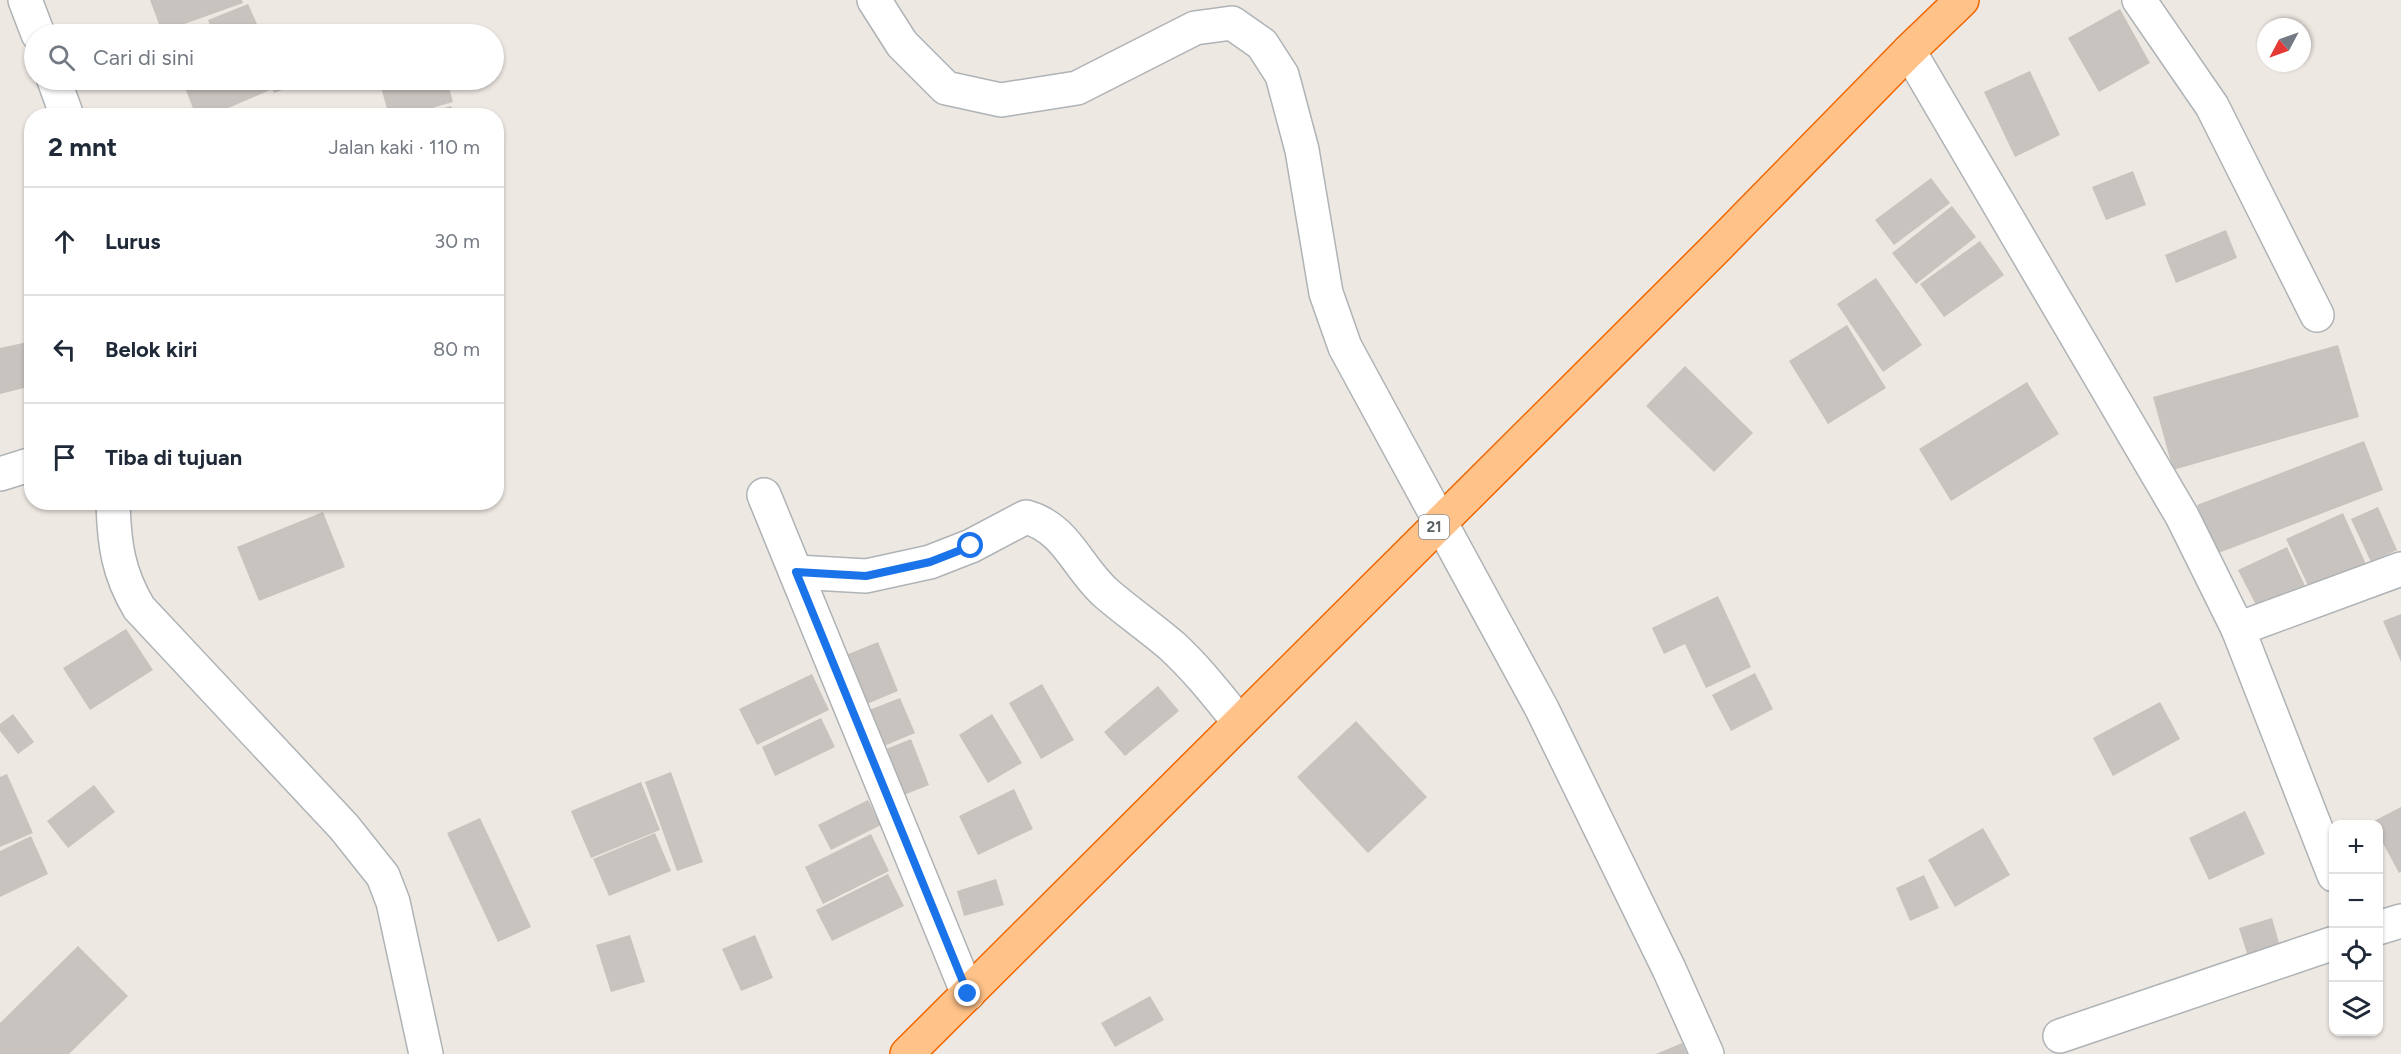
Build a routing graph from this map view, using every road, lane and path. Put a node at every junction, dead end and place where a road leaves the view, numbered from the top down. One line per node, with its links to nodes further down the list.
1 (25, 0): 5 (street)
2 (874, 0): 14 (street)
3 (2139, 0): 9 (street)
4 (1960, 1): 6 (highway, 21)
5 (34, 24)
6 (1909, 51): 14 (highway, 21); 17 (street)
7 (58, 90): 8 (street)
8 (64, 108)
9 (2317, 315)
10 (24, 466): 11 (street)
11 (0, 474)
12 (764, 495): 16 (street)
13 (114, 510): 26 (street)
14 (1440, 520): 18 (highway, 21); 27 (street)
15 (2401, 569): 17 (street)
16 (796, 572): 18 (street); 23 (street)
17 (2238, 629): 19 (street)
18 (1239, 722): 23 (highway, 21)
19 (2334, 874)
20 (2401, 921): 21 (street)
21 (2383, 927)
22 (2329, 945): 24 (street)
23 (968, 994): 25 (highway, 21)
24 (2060, 1036)
25 (921, 1048)
26 (426, 1054)
27 (1707, 1054)

